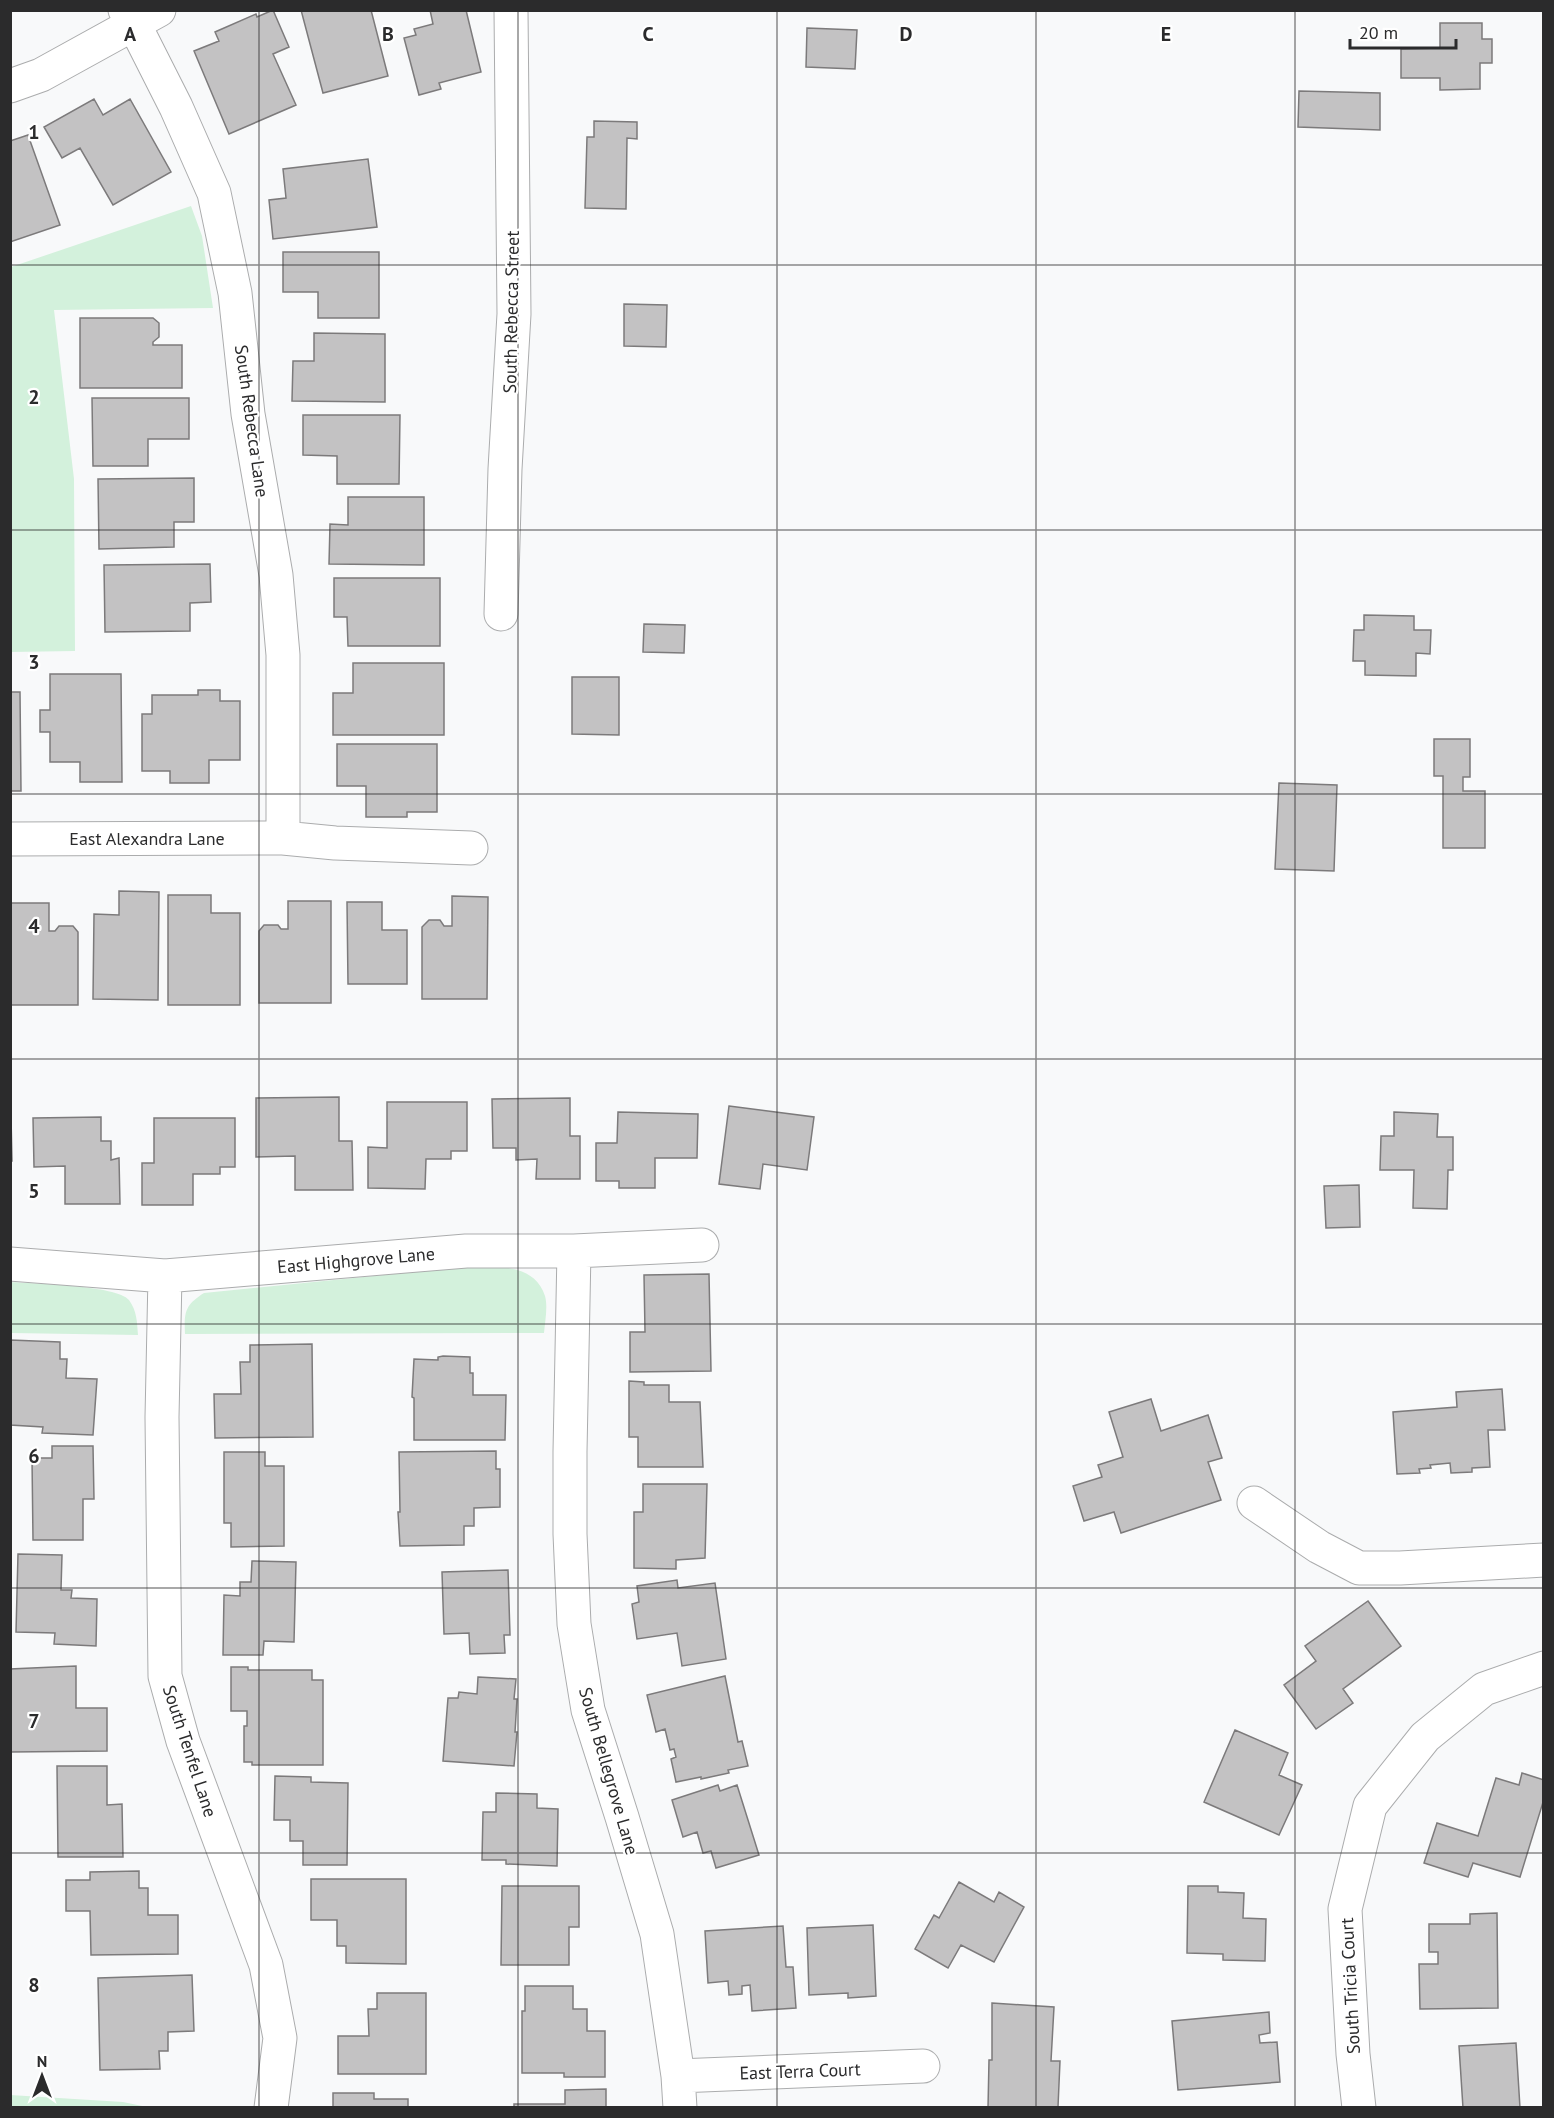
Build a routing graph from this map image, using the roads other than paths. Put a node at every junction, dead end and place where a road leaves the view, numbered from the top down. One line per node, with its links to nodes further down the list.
1 (511, 10): 4 (street, South Rebecca Street)
2 (139, 15): 3 (street); 5 (street, South Rebecca Lane)
3 (10, 86)
4 (501, 614)
5 (283, 838): 6 (street, East Alexandra Lane); 7 (street, East Alexandra Lane)
6 (10, 839)
7 (471, 848)
8 (702, 1245): 9 (street, East Highgrove Lane)
9 (574, 1251): 11 (street, East Highgrove Lane); 16 (street, South Bellegrove Lane)
10 (10, 1264): 11 (street, East Highgrove Lane)
11 (165, 1276): 17 (street, South Tenfel Lane)
12 (1254, 1503): 13 (street)
13 (1544, 1560)
14 (1544, 1668): 18 (street, South Tricia Court)
15 (923, 2066): 16 (street, East Terra Court)
16 (679, 2092)
17 (271, 2108)
18 (1359, 2108)

